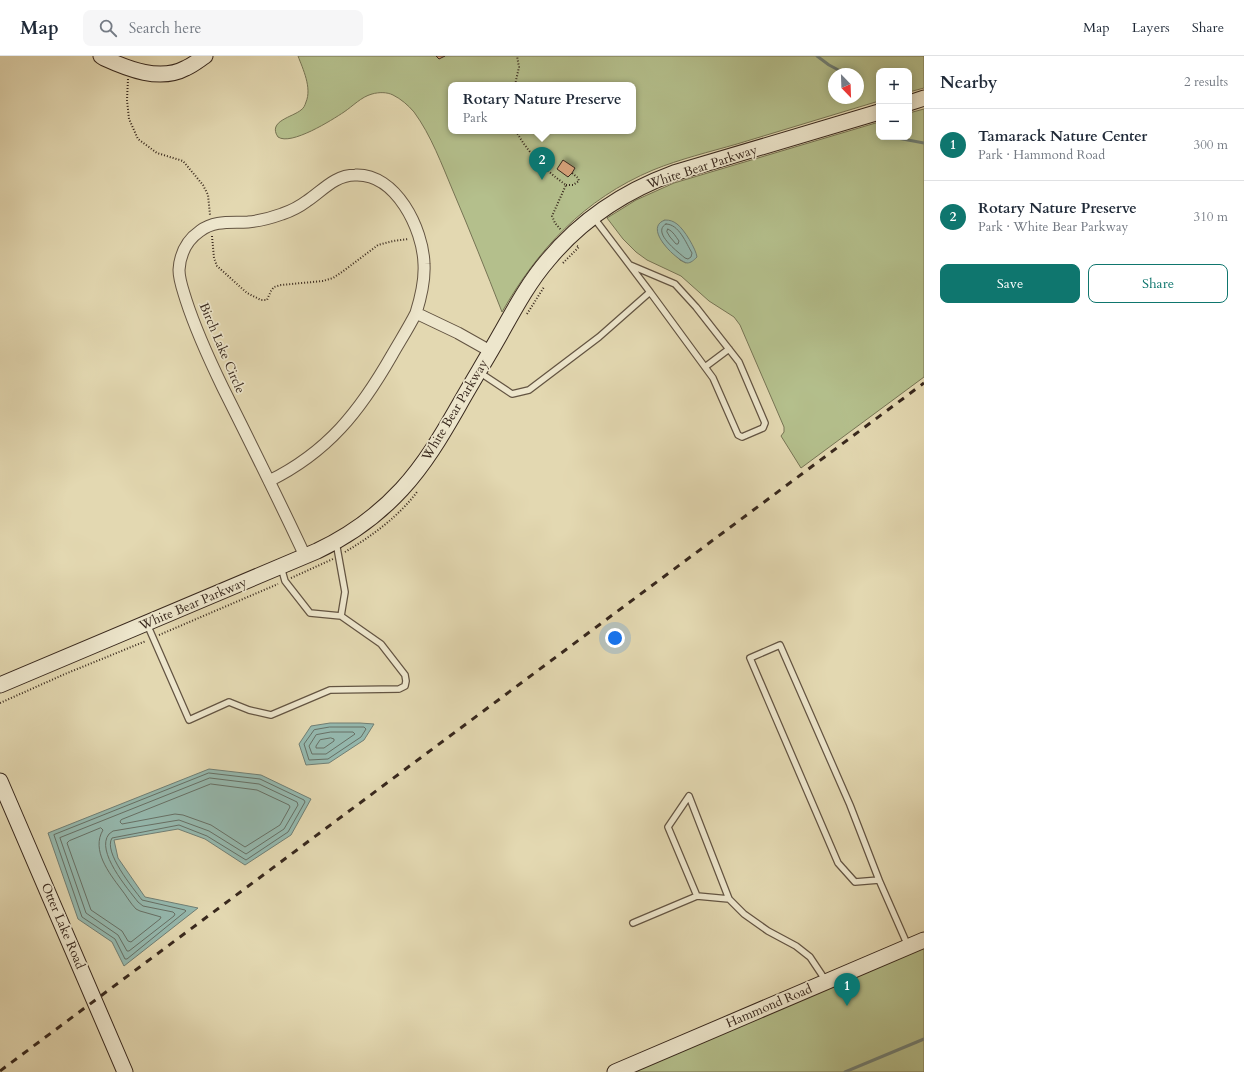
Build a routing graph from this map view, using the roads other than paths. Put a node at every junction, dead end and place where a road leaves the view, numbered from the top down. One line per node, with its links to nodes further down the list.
1 (101, 56): 2 (street)
2 (205, 56)
3 (924, 98): 4 (street)
4 (912, 102)
5 (876, 113): 6 (street, White Bear Parkway)
6 (593, 216): 7 (lane); 11 (street, White Bear Parkway)
7 (630, 266): 8 (lane); 10 (lane)
8 (650, 292): 12 (lane); 13 (lane)
9 (416, 312): 11 (street); 14 (street, Birch Lake Circle); 14 (street, Birch Lake Circle)
10 (729, 350): 12 (lane); 12 (lane)
11 (490, 351): 13 (street, White Bear Parkway)
12 (705, 367)
13 (479, 371): 15 (street, White Bear Parkway)
14 (269, 481): 16 (street, Birch Lake Circle)
15 (337, 549): 16 (street, White Bear Parkway); 18 (lane)
16 (305, 556): 17 (street, White Bear Parkway)
17 (283, 574): 18 (lane); 19 (street, White Bear Parkway)
18 (341, 616): 19 (lane)
19 (147, 624): 20 (street, White Bear Parkway)
20 (0, 685)
21 (0, 781): 22 (street, Otter Lake Road)
22 (3, 799): 30 (street, Otter Lake Road)
23 (879, 880): 23 (lane); 28 (lane)
24 (697, 896): 25 (lane); 25 (lane); 26 (lane)
25 (729, 899): 29 (lane)
26 (633, 923)
27 (924, 940): 28 (street, Hammond Road)
28 (908, 946): 29 (street, Hammond Road)
29 (826, 982): 31 (street, Hammond Road)
30 (125, 1072)
31 (615, 1072)

